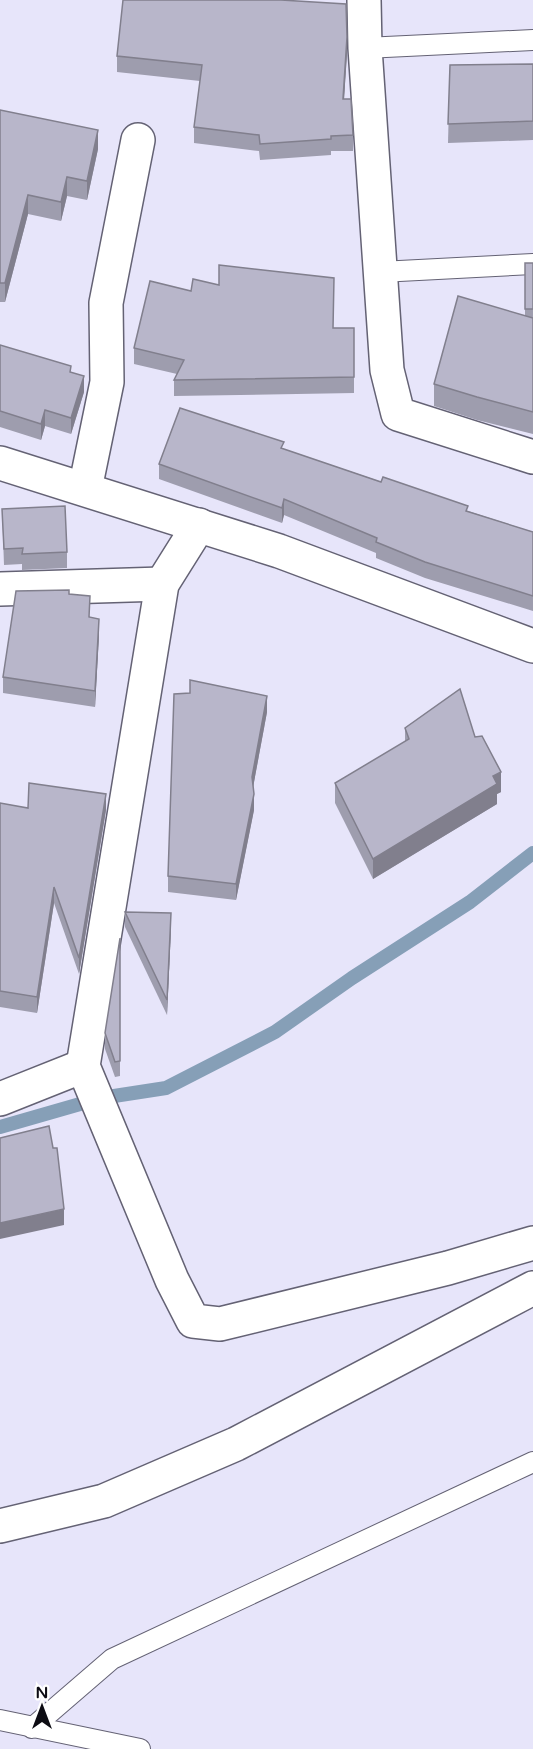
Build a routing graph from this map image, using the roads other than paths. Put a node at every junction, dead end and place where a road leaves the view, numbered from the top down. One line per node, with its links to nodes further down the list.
1 (364, 0): 3 (street)
2 (533, 40): 3 (lane)
3 (364, 48): 6 (street)
4 (138, 140): 9 (street)
5 (533, 264): 6 (lane)
6 (380, 272): 7 (street)
7 (533, 457)
8 (0, 463): 9 (street)
9 (85, 489): 10 (street)
10 (199, 525): 11 (street); 13 (street)
11 (162, 584): 12 (street); 14 (street)
12 (0, 590)
13 (533, 646)
14 (87, 1077): 15 (street); 16 (street)
15 (0, 1099)
16 (533, 1243)
17 (533, 1288): 19 (street)
18 (533, 1462): 21 (lane)
19 (0, 1526)
20 (0, 1720): 21 (lane)
21 (32, 1728): 22 (lane)
22 (140, 1749)

